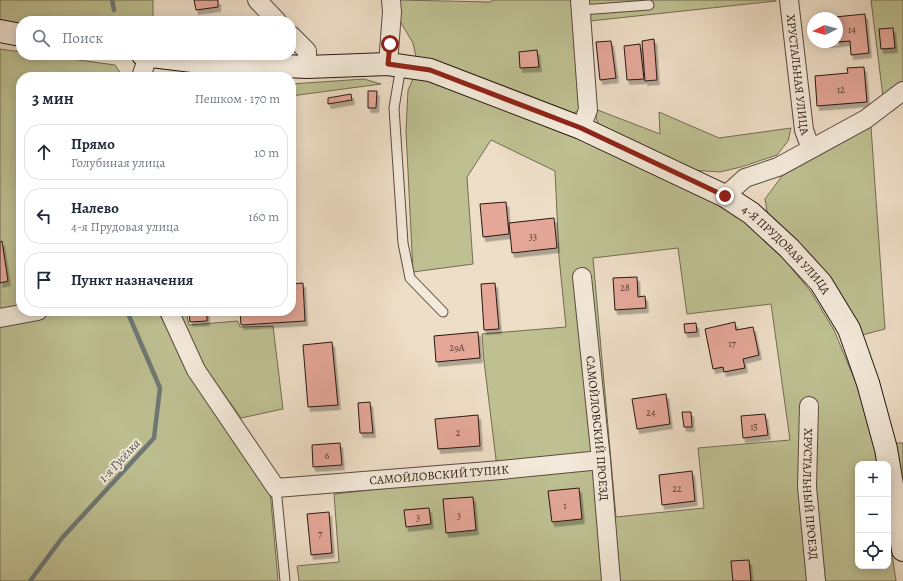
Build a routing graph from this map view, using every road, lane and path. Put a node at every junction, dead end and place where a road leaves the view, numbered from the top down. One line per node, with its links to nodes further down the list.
1 (257, 0): 6 (street)
2 (391, 0): 12 (street)
3 (789, 0): 17 (street, ХРУСТАЛЬНАЯ УЛИЦА)
4 (581, 5): 5 (lane); 16 (street)
5 (649, 5)
6 (272, 16)
7 (0, 31): 8 (main road)
8 (16, 34)
9 (296, 40): 13 (street)
10 (144, 60): 14 (street)
11 (184, 60): 13 (main road, 4-Я ПРУДОВАЯ УЛИЦА)
12 (394, 65): 13 (main road, 4-Я ПРУДОВАЯ УЛИЦА); 16 (main road, 4-Я ПРУДОВАЯ УЛИЦА); 20 (lane)
13 (307, 67)
14 (142, 72)
15 (903, 91): 17 (street)
16 (581, 128): 18 (main road, 4-Я ПРУДОВАЯ УЛИЦА)
17 (811, 149): 18 (street)
18 (725, 196): 27 (main road, 4-Я ПРУДОВАЯ УЛИЦА)
19 (582, 276): 25 (street, САМОЙЛОВСКИЙ ПРОЕЗД)
20 (443, 312)
21 (16, 315): 23 (street)
22 (171, 316): 26 (street)
23 (0, 318)
24 (809, 406): 30 (street, ХРУСТАЛЬНЫЙ ПРОЕЗД)
25 (601, 460): 26 (street, САМОЙЛОВСКИЙ ТУПИК); 29 (street, САМОЙЛОВСКИЙ ПРОЕЗД)
26 (276, 488): 28 (lane)
27 (903, 550)
28 (285, 581)
29 (611, 581)
30 (816, 581)

